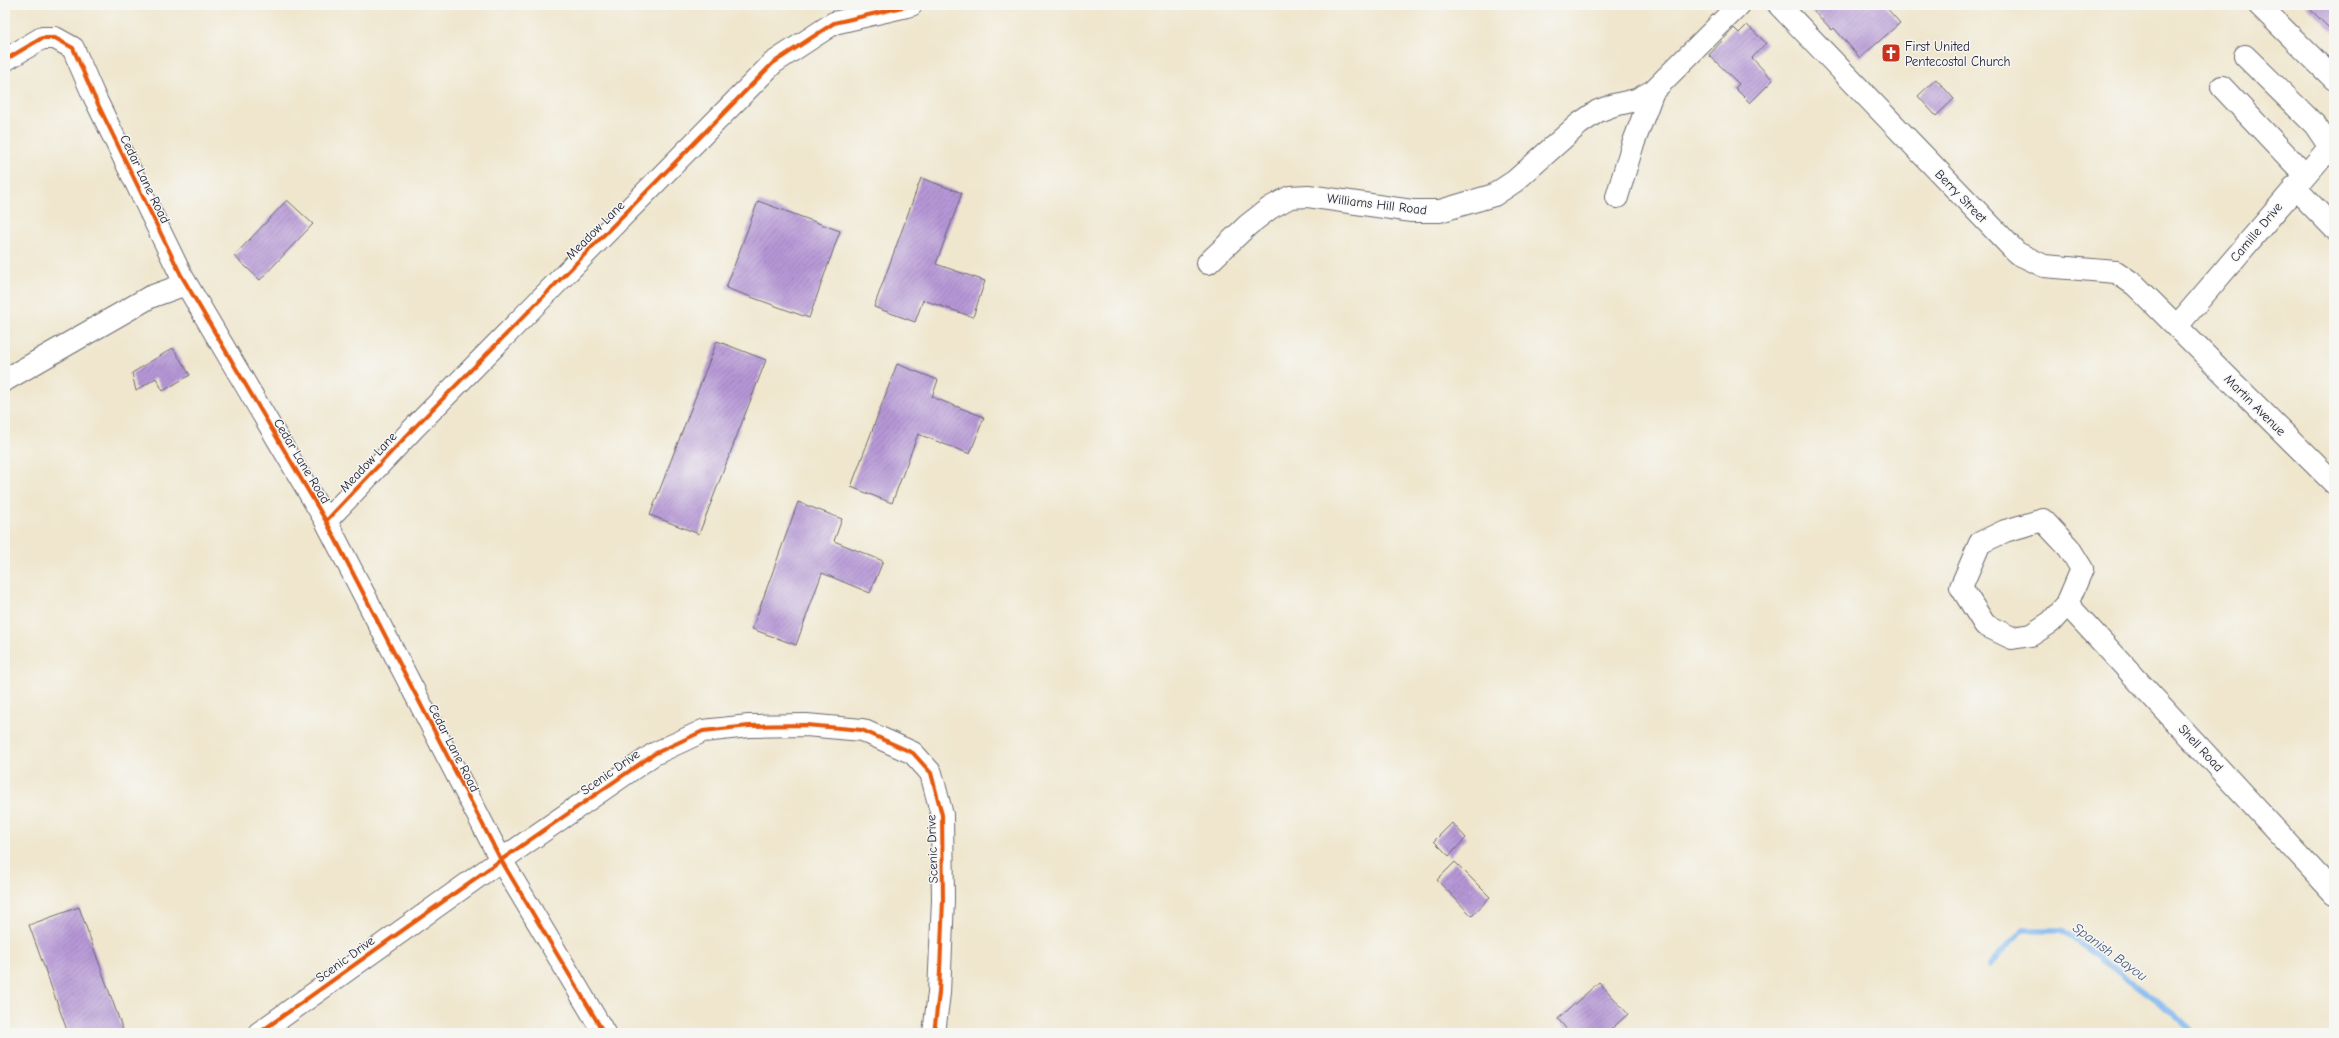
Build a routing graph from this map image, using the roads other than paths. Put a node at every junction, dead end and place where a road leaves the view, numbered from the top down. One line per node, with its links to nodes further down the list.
1 (911, 5): 19 (street, Meadow Lane)
2 (1739, 5): 9 (street, Williams Hill Road)
3 (1779, 5): 16 (street, Berry Street)
4 (2260, 5): 7 (street)
5 (2245, 56): 10 (street)
6 (5, 60): 15 (street, Cedar Lane Road)
7 (2334, 79)
8 (2222, 87): 11 (street)
9 (1653, 91): 12 (street, Williams Hill Road); 14 (street, Williams Hill Road)
10 (2332, 146): 11 (street, Camille Drive)
11 (2300, 181): 13 (street); 16 (street, Camille Drive)
12 (1617, 196)
13 (2334, 228)
14 (1208, 263)
15 (186, 284): 17 (street); 19 (street, Cedar Lane Road)
16 (2176, 326): 18 (street, Martin Avenue)
17 (5, 380)
18 (2334, 483)
19 (326, 521): 21 (street, Cedar Lane Road)
20 (2067, 604): 20 (street); 22 (street, Shell Road)
21 (501, 860): 23 (street, Scenic Drive); 24 (street, Cedar Lane Road); 25 (street, Scenic Drive)
22 (2334, 893)
23 (259, 1033)
24 (604, 1033)
25 (934, 1033)

